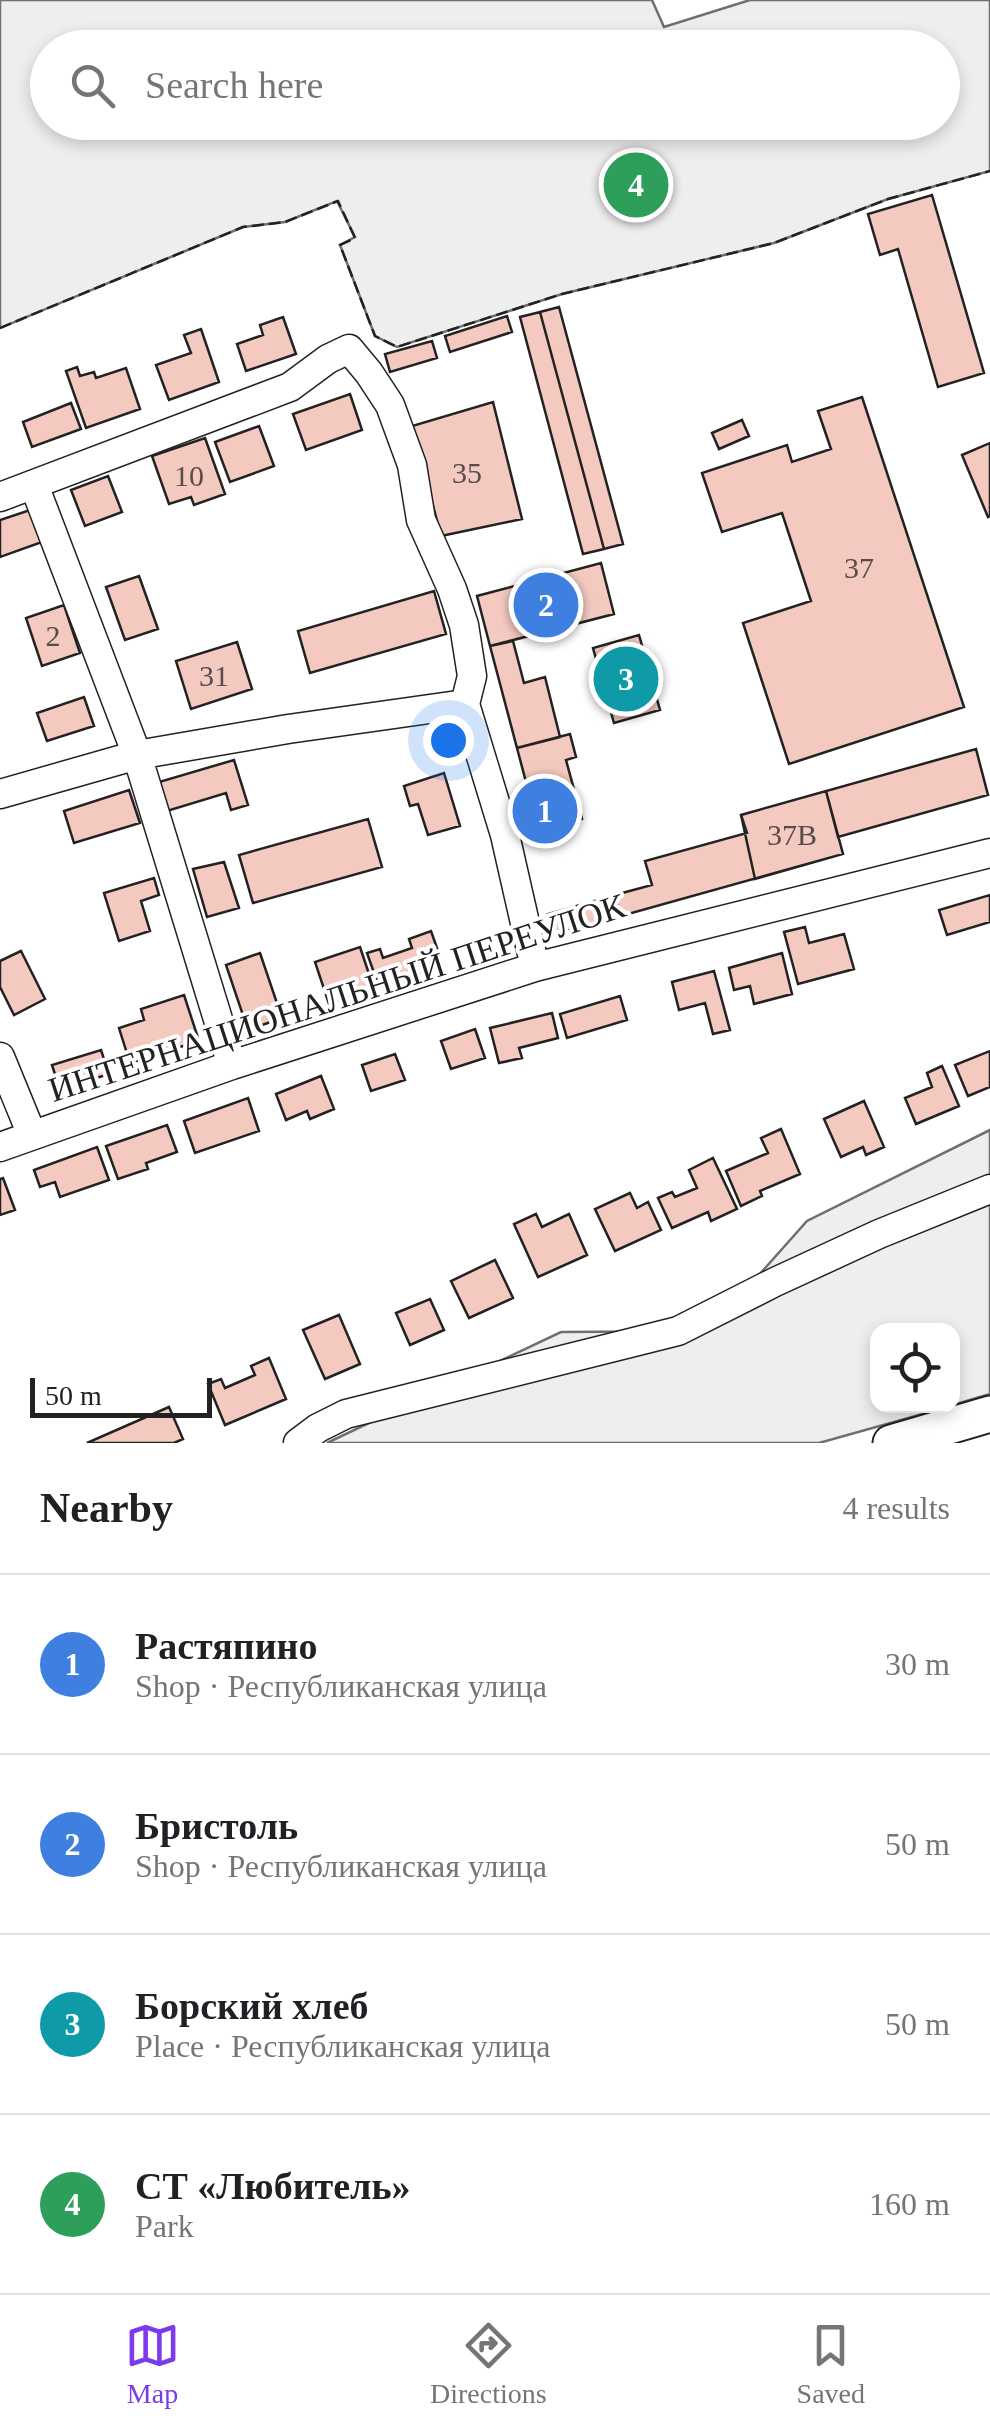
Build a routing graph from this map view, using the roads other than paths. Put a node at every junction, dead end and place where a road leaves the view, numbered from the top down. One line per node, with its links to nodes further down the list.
1 (34, 485): 2 (street); 3 (street); 4 (street)
2 (0, 496)
3 (465, 704): 4 (street); 7 (street)
4 (137, 755): 5 (street); 9 (street)
5 (0, 794)
6 (985, 862): 7 (street, ИНТЕРНАЦИОНАЛЬНЫЙ ПЕРЕУЛОК)
7 (535, 967): 9 (street, ИНТЕРНАЦИОНАЛЬНЫЙ ПЕРЕУЛОК)
8 (0, 1057): 10 (street)
9 (232, 1066): 10 (street, ИНТЕРНАЦИОНАЛЬНЫЙ ПЕРЕУЛОК)
10 (32, 1135): 11 (street, ИНТЕРНАЦИОНАЛЬНЫЙ ПЕРЕУЛОК)
11 (0, 1147)
12 (990, 1189): 14 (street)
13 (990, 1414): 15 (main road)
14 (298, 1443)
15 (890, 1443)

